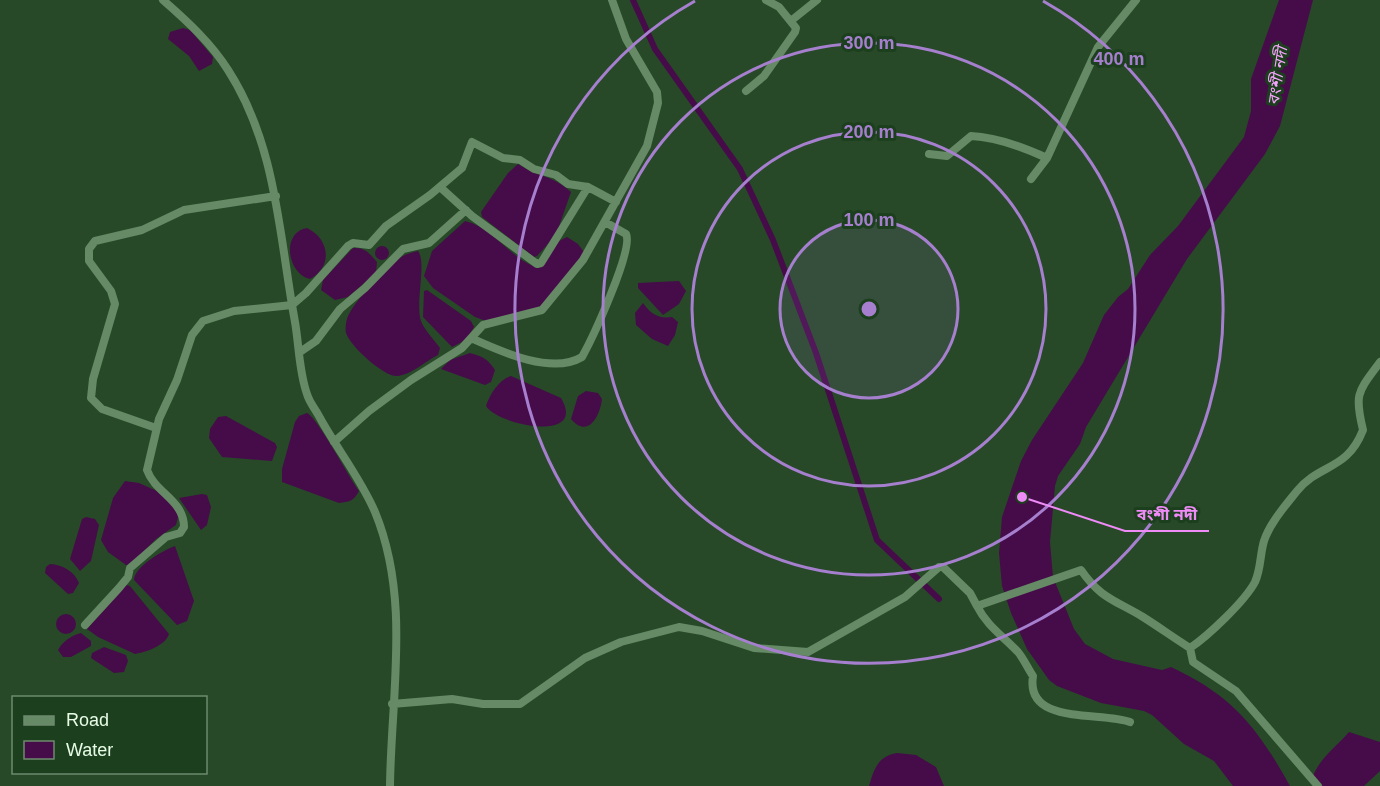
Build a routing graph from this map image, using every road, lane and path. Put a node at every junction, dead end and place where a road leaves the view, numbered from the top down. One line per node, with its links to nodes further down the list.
1 (164, 0): 13 (street)
2 (612, 0): 14 (street)
3 (766, 0): 6 (street)
4 (1136, 0): 9 (street)
5 (811, 2): 6 (street)
6 (792, 20): 7 (street)
7 (746, 91)
8 (929, 154): 9 (street)
9 (1047, 158): 10 (street)
10 (1031, 180)
11 (440, 187): 12 (street); 15 (street); 17 (street)
12 (588, 187): 14 (street); 15 (street)
13 (276, 196): 17 (street); 21 (street)
14 (616, 202): 16 (street)
15 (466, 210): 19 (street)
16 (605, 222): 18 (street); 18 (street)
17 (292, 305): 19 (street); 21 (street)
18 (473, 339): 22 (street)
19 (300, 352): 22 (street)
20 (1380, 363): 25 (street)
21 (156, 428): 24 (street)
22 (334, 442): 26 (street)
23 (979, 605): 25 (street); 26 (street); 27 (street)
24 (85, 625)
25 (1190, 648): 29 (street)
26 (392, 704): 28 (street)
27 (1130, 722)
28 (390, 786)
29 (1318, 786)

